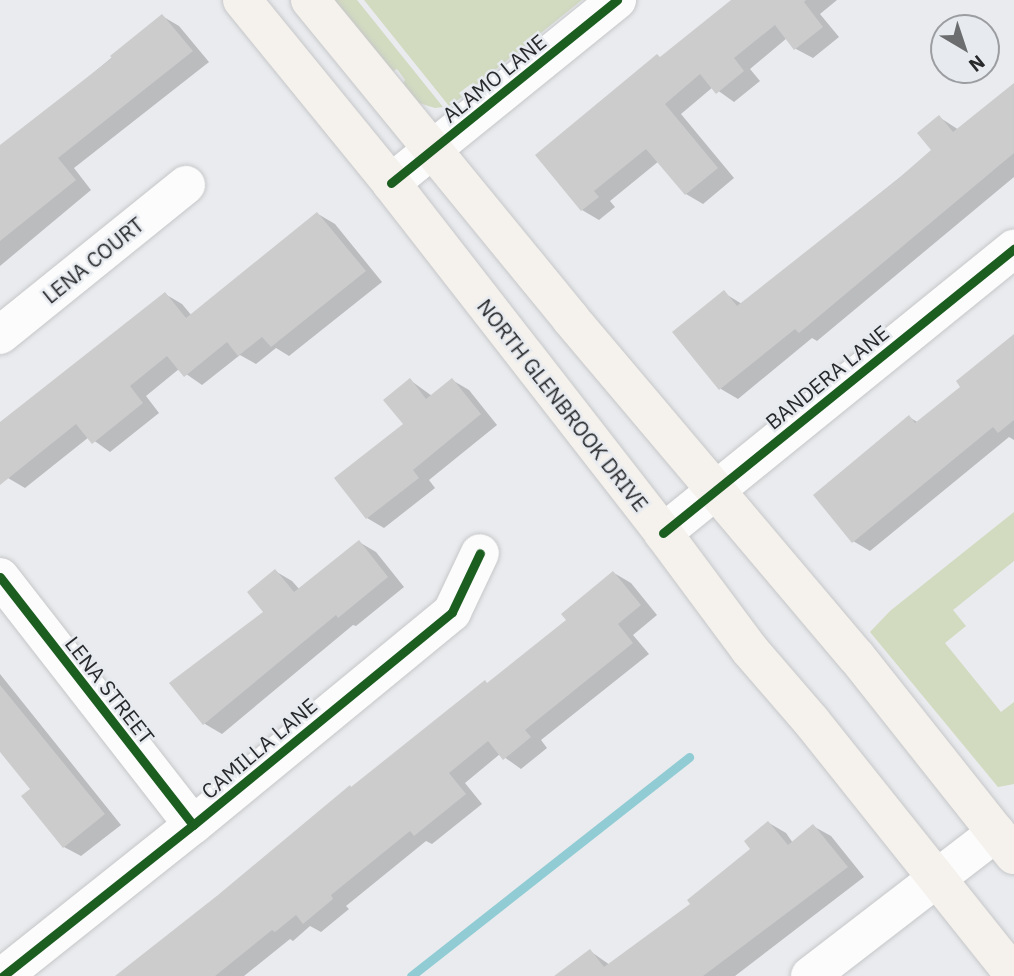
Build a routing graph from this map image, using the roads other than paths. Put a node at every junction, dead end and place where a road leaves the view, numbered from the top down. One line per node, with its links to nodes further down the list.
1 (242, 0): 5 (main road, NORTH GLENBROOK DRIVE)
2 (310, 0): 4 (main road)
3 (617, 0): 4 (street, ALAMO LANE)
4 (432, 151): 5 (street, ALAMO LANE); 9 (main road)
5 (391, 183): 10 (main road, NORTH GLENBROOK DRIVE)
6 (186, 185): 8 (street, LENA COURT)
7 (1014, 249): 9 (street, BANDERA LANE)
8 (0, 335)
9 (715, 489): 10 (street, BANDERA LANE); 14 (main road)
10 (663, 533): 15 (main road, NORTH GLENBROOK DRIVE)
11 (480, 553): 13 (street, CAMILLA LANE)
12 (0, 577): 13 (street, LENA STREET)
13 (193, 825): 17 (street, CAMILLA LANE)
14 (1005, 844): 15 (street)
15 (936, 878): 16 (main road, NORTH GLENBROOK DRIVE); 18 (street)
16 (1014, 975)
17 (3, 976)
18 (810, 976)

